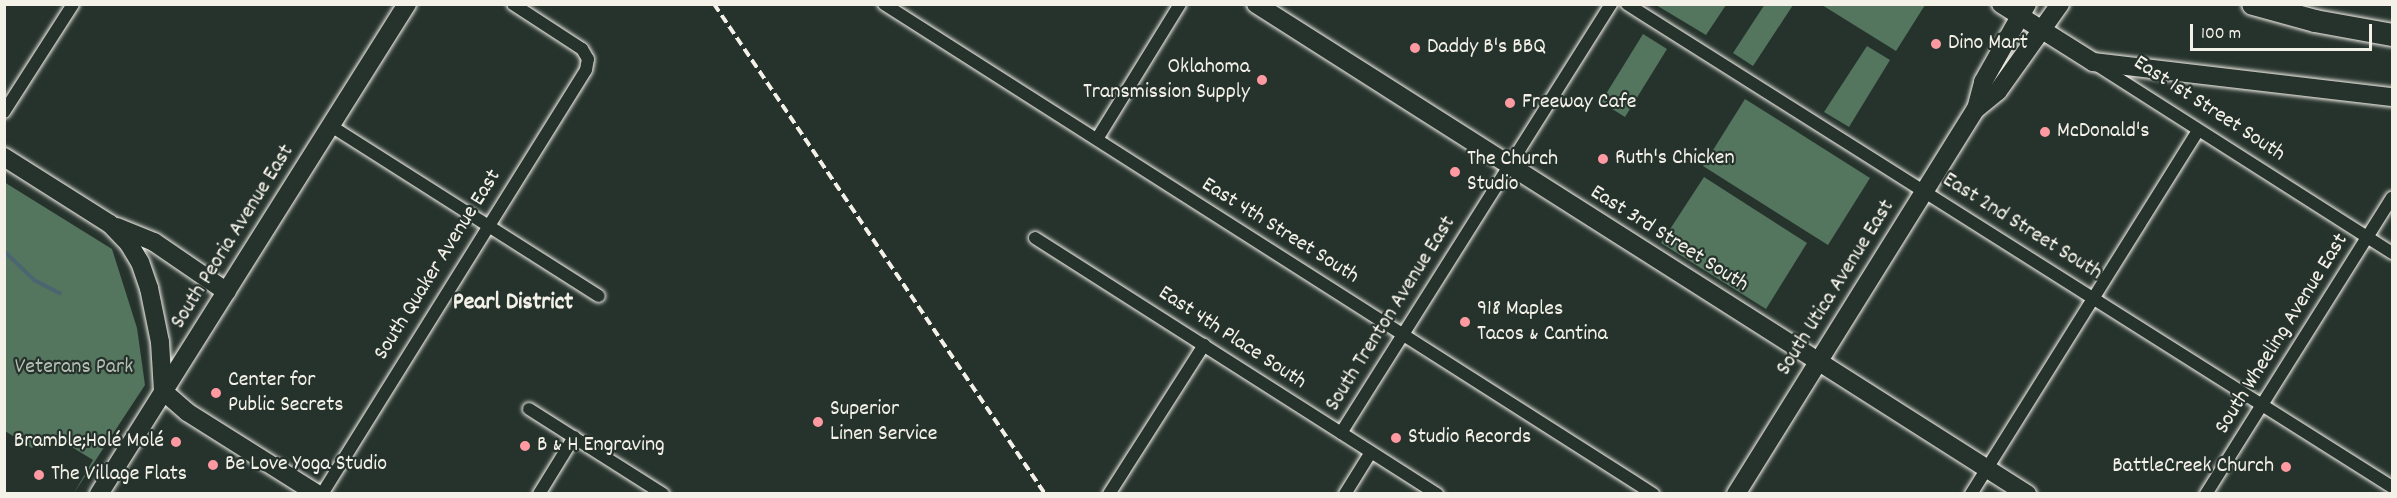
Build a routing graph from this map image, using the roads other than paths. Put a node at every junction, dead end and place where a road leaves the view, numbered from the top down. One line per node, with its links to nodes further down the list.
1 (73, 4): 18 (street)
2 (406, 4): 19 (main road, South Peoria Avenue East)
3 (513, 4): 27 (street, South Quaker Avenue East)
4 (884, 4): 21 (street, East 4th Street South)
5 (1180, 4): 21 (street)
6 (1256, 4): 23 (main road, East 3rd Street South)
7 (1611, 4): 23 (street, South Trenton Avenue East)
8 (1627, 4): 24 (street, East 2nd Street South)
9 (2001, 4): 12 (main road, East 1st Street South)
10 (2060, 4): 13 (main road, South Utica Avenue East)
11 (2253, 4): 14 (highway)
12 (2023, 10): 13 (main road, East 1st Street South); 17 (main road, South Utica Avenue East)
13 (2042, 31): 15 (main road, East 1st Street South); 17 (main road, South Utica Avenue East)
14 (2392, 35)
15 (2093, 62): 16 (main road); 20 (street, East 1st Street South)
16 (2392, 98)
17 (1976, 109): 24 (main road, South Utica Avenue East)
18 (4, 112)
19 (331, 126): 27 (street); 31 (main road, South Peoria Avenue East)
20 (2198, 131): 28 (street, East 1st Street South); 33 (street)
21 (1097, 139): 34 (street, East 4th Street South)
22 (4, 157): 26 (main road)
23 (1509, 166): 34 (street, South Trenton Avenue East); 36 (main road, East 3rd Street South)
24 (1925, 190): 33 (street, East 2nd Street South); 36 (main road, South Utica Avenue East)
25 (2392, 197): 28 (street, South Wheeling Avenue East)
26 (110, 224): 31 (main road); 37 (main road)
27 (488, 224): 32 (street); 47 (street, South Quaker Avenue East)
28 (2368, 237): 30 (street, East 1st Street South); 38 (street, South Wheeling Avenue East)
29 (1035, 238): 35 (street, East 4th Place South)
30 (2392, 253)
31 (227, 291): 37 (main road, South Peoria Avenue East)
32 (599, 296)
33 (2094, 298): 38 (street, East 2nd Street South); 43 (street)
34 (1403, 334): 40 (street, South Trenton Avenue East); 53 (street, East 4th Street South)
35 (1204, 345): 40 (street, East 4th Place South); 50 (street)
36 (1818, 361): 43 (main road, East 3rd Street South); 54 (main road, South Utica Avenue East)
37 (163, 391): 45 (main road, South Peoria Avenue East); 46 (main road)
38 (2262, 405): 44 (street, East 2nd Street South); 57 (street, South Wheeling Avenue East)
39 (529, 409): 41 (street)
40 (1341, 433): 42 (street, East 4th Place South)
41 (574, 437): 48 (street); 49 (street)
42 (1371, 452): 51 (street); 52 (street, East 4th Place South)
43 (1987, 468): 55 (street); 56 (main road, East 3rd Street South)
44 (2392, 487)
45 (99, 494)
46 (317, 494)
47 (322, 494)
48 (539, 494)
49 (663, 494)
50 (1109, 494)
51 (1345, 494)
52 (1437, 494)
53 (1653, 494)
54 (1736, 494)
55 (1971, 494)
56 (2027, 494)
57 (2206, 494)

